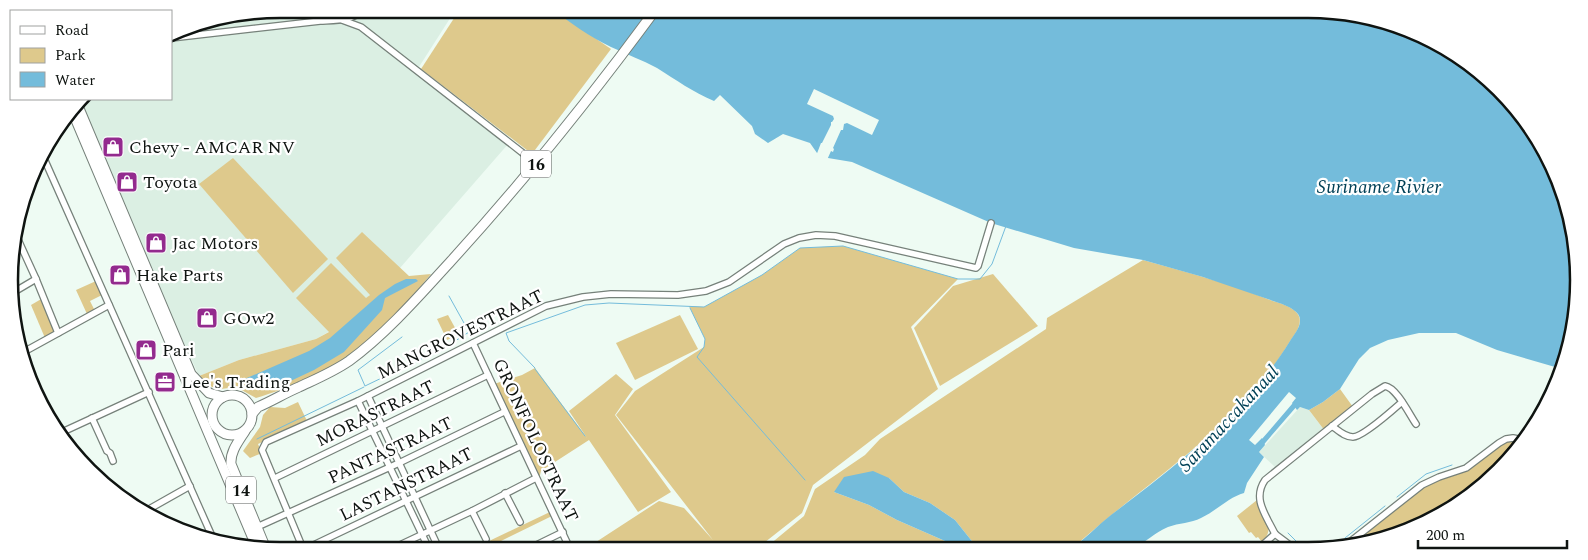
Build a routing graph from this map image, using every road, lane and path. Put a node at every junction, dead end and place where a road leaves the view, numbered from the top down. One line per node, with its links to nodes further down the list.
1 (350, 18): 3 (street)
2 (649, 18): 19 (main road, 16)
3 (342, 20): 4 (street); 7 (street)
4 (180, 37)
5 (80, 111): 22 (main road)
6 (75, 117): 17 (main road)
7 (524, 154)
8 (46, 163): 13 (street)
9 (991, 223): 15 (street, MANGROVESTRAAT)
10 (20, 245): 11 (street)
11 (36, 279): 12 (street); 14 (street)
12 (18, 290)
13 (109, 305): 14 (street); 20 (street)
14 (58, 334): 16 (street)
15 (473, 343): 18 (street, GRONFOLOSTRAAT); 21 (street, MANGROVESTRAAT)
16 (27, 350)
17 (183, 371): 29 (main road); 41 (main road)
18 (488, 375): 26 (street, GRONFOLOSTRAAT); 31 (street, MORASTRAAT)
19 (297, 387): 25 (main road, 16); 27 (main road, 16)
20 (149, 392): 28 (street); 44 (street)
21 (368, 396): 23 (street, MANGROVESTRAAT); 31 (street)
22 (222, 397): 25 (main road); 29 (main road)
23 (358, 401): 35 (street); 42 (street, MANGROVESTRAAT)
24 (1402, 402): 30 (street); 32 (street); 32 (street)
25 (248, 403): 27 (main road)
26 (504, 412): 37 (street, GRONFOLOSTRAAT); 39 (street, PANTASTRAAT)
27 (252, 414): 34 (main road)
28 (92, 418): 33 (street); 38 (street)
29 (213, 421): 34 (main road); 41 (main road, 14)
30 (1416, 424)
31 (382, 426): 35 (street, MORASTRAAT); 39 (street)
32 (1332, 426): 57 (street)
33 (65, 431)
34 (245, 431): 52 (main road, 14)
35 (373, 431): 40 (street); 42 (street, MORASTRAAT)
36 (1517, 439): 58 (street)
37 (520, 446): 43 (street, GRONFOLOSTRAAT); 46 (street, LASTANSTRAAT)
38 (114, 461)
39 (399, 463): 40 (street, PANTASTRAAT); 46 (street)
40 (390, 467): 47 (street); 50 (street, PANTASTRAAT)
41 (225, 470): 60 (main road, 14)
42 (274, 478): 50 (street)
43 (536, 478): 45 (street); 54 (street, GRONFOLOSTRAAT)
44 (190, 486): 48 (street); 55 (street)
45 (505, 493): 49 (street); 51 (street)
46 (415, 498): 47 (street, LASTANSTRAAT); 53 (street)
47 (406, 501): 56 (street); 63 (street, LASTANSTRAAT)
48 (151, 508)
49 (472, 511): 53 (street); 59 (street)
50 (288, 514): 52 (street, PANTASTRAAT); 62 (street)
51 (520, 522)
52 (257, 527): 61 (main road, 14)
53 (431, 530): 56 (street); 66 (street)
54 (563, 532): 67 (street); 68 (street, GRONFOLOSTRAAT)
55 (211, 534)
56 (422, 534): 64 (street); 65 (street)
57 (1275, 534): 69 (street); 70 (street)
58 (1355, 538)
59 (486, 539)
60 (254, 541)
61 (263, 542)
62 (300, 542)
63 (321, 542)
64 (406, 542)
65 (426, 542)
66 (436, 542)
67 (542, 542)
68 (567, 542)
69 (1266, 542)
70 (1286, 542)

